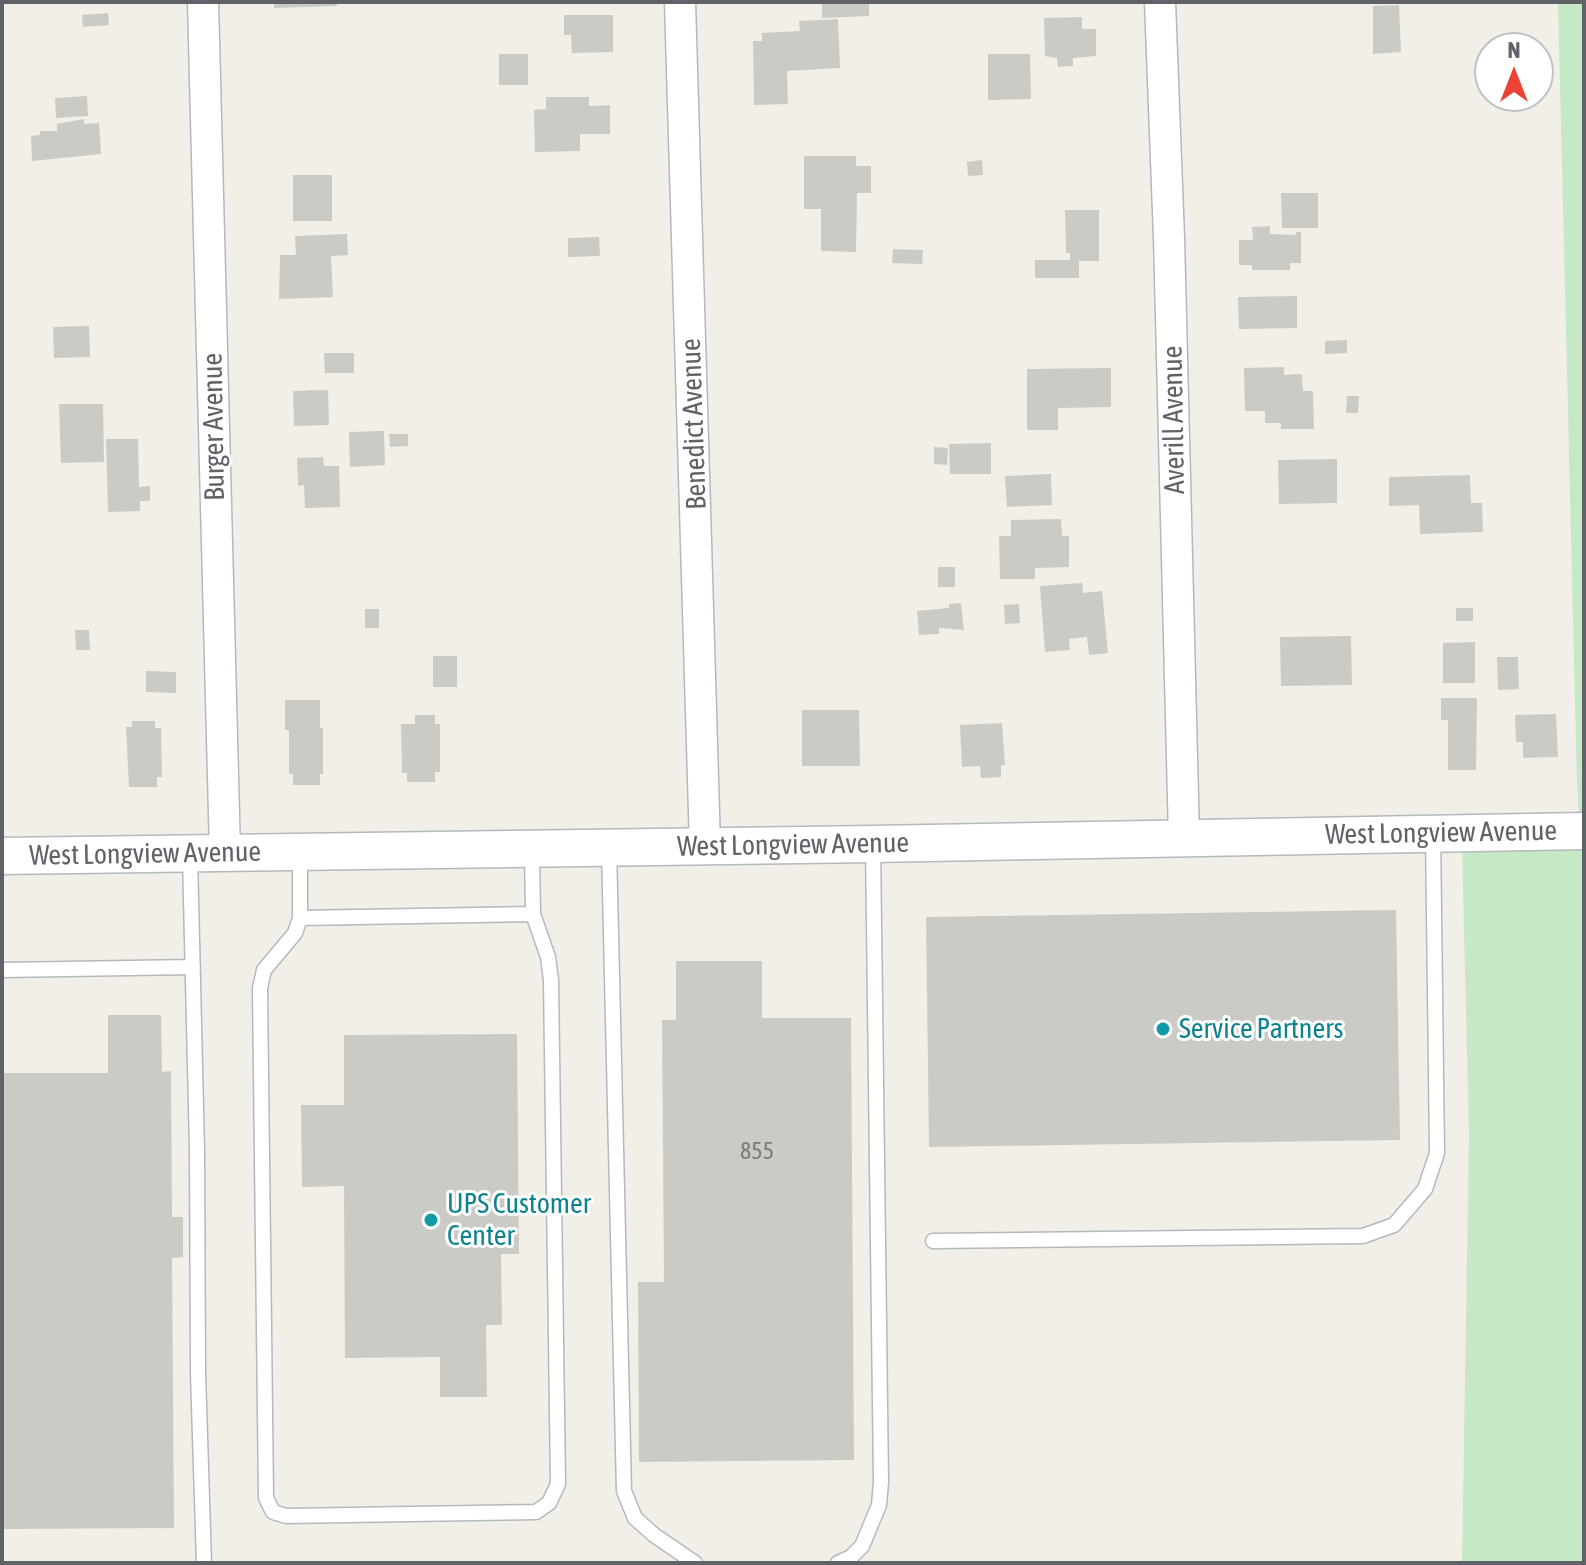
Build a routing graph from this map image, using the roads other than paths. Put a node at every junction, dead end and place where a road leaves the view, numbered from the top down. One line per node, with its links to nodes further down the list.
1 (203, 2): 12 (street, Burger Avenue)
2 (680, 2): 8 (street, Benedict Avenue)
3 (1160, 2): 6 (street, Averill Avenue)
4 (1584, 831): 5 (street, West Longview Avenue)
5 (1433, 833): 6 (street, West Longview Avenue); 18 (lane)
6 (1184, 838): 7 (street, West Longview Avenue)
7 (873, 844): 8 (street, West Longview Avenue); 21 (lane)
8 (705, 846): 9 (street, West Longview Avenue)
9 (609, 847): 10 (street, West Longview Avenue); 20 (lane)
10 (532, 848): 11 (street, West Longview Avenue); 14 (lane)
11 (300, 852): 12 (street, West Longview Avenue); 15 (lane)
12 (208, 853): 13 (street, West Longview Avenue); 16 (lane)
13 (2, 856)
14 (533, 914): 15 (lane); 15 (lane)
15 (300, 918)
16 (193, 967): 17 (lane); 19 (lane)
17 (2, 970)
18 (933, 1241)
19 (204, 1563)
20 (695, 1563)
21 (838, 1563)

